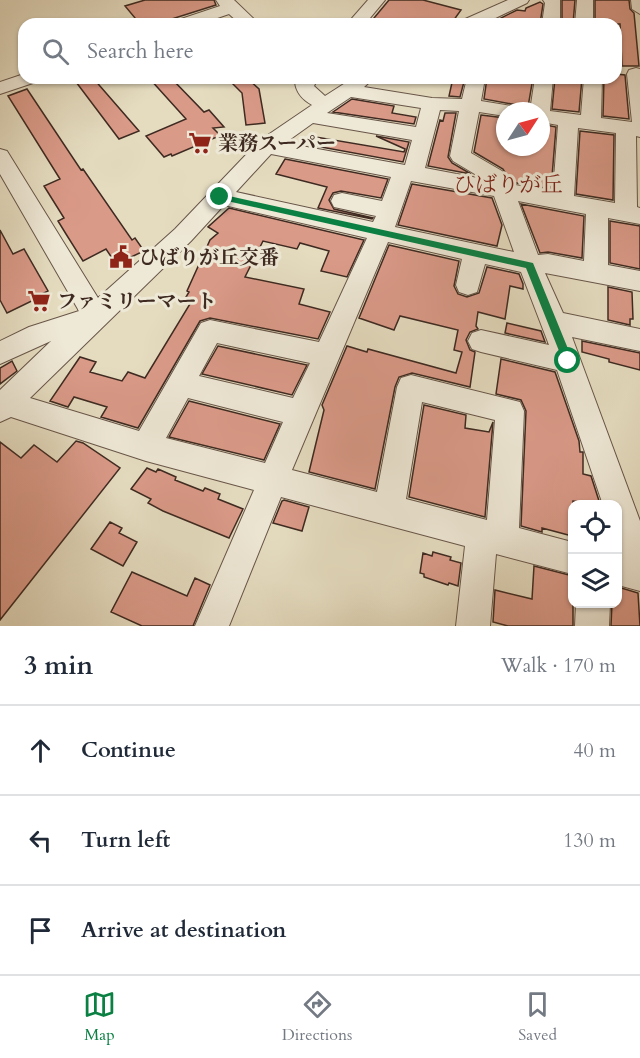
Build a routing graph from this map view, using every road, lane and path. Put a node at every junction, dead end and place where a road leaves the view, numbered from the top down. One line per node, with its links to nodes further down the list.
1 (377, 0): 9 (street)
2 (520, 0): 6 (street)
3 (551, 0): 10 (street)
4 (585, 0): 11 (street)
5 (228, 4): 7 (street); 8 (street)
6 (491, 13)
7 (197, 18)
8 (243, 18)
9 (361, 18)
10 (551, 18)
11 (584, 18)
12 (622, 72): 13 (street)
13 (638, 74): 30 (street)
14 (18, 82): 20 (street)
15 (304, 84): 26 (street)
16 (355, 84): 21 (street)
17 (475, 84): 24 (street)
18 (543, 84): 22 (street)
19 (593, 84): 29 (street)
20 (0, 88)
21 (345, 90): 23 (street); 26 (street)
22 (541, 102)
23 (432, 104): 24 (street); 31 (street)
24 (470, 107): 25 (street); 35 (street)
25 (496, 109)
26 (317, 110): 31 (street); 32 (street)
27 (550, 117): 28 (street)
28 (568, 120): 29 (street); 38 (street)
29 (591, 123): 30 (street)
30 (635, 126): 40 (street)
31 (424, 135): 34 (street)
32 (266, 146): 34 (street); 36 (street)
33 (0, 156): 47 (street)
34 (408, 173): 35 (street); 41 (street)
35 (503, 190): 38 (street); 43 (street)
36 (220, 197): 41 (street); 47 (street)
37 (342, 201): 41 (street)
38 (563, 202): 39 (street)
39 (597, 208): 40 (street); 44 (street)
40 (633, 215)
41 (385, 221): 42 (street); 52 (street)
42 (475, 253): 43 (street); 46 (street)
43 (530, 265): 44 (street); 48 (street)
44 (596, 273): 45 (street)
45 (640, 281)
46 (468, 285)
47 (95, 316): 51 (street); 55 (street)
48 (554, 322): 49 (street); 53 (street)
49 (640, 340)
50 (481, 341): 53 (street)
51 (0, 353)
52 (329, 354): 54 (street); 56 (street)
53 (568, 361): 62 (street)
54 (181, 384): 56 (street); 57 (street)
55 (3, 406): 57 (street)
56 (301, 413): 58 (street)
57 (146, 447): 58 (street)
58 (273, 481): 59 (street); 66 (street)
59 (389, 510): 60 (street); 60 (street)
60 (492, 537): 61 (street); 67 (street)
61 (568, 557)
62 (640, 566)
63 (622, 570): 64 (street)
64 (640, 574)
65 (593, 608): 68 (street)
66 (212, 626)
67 (473, 626)
68 (592, 626)

